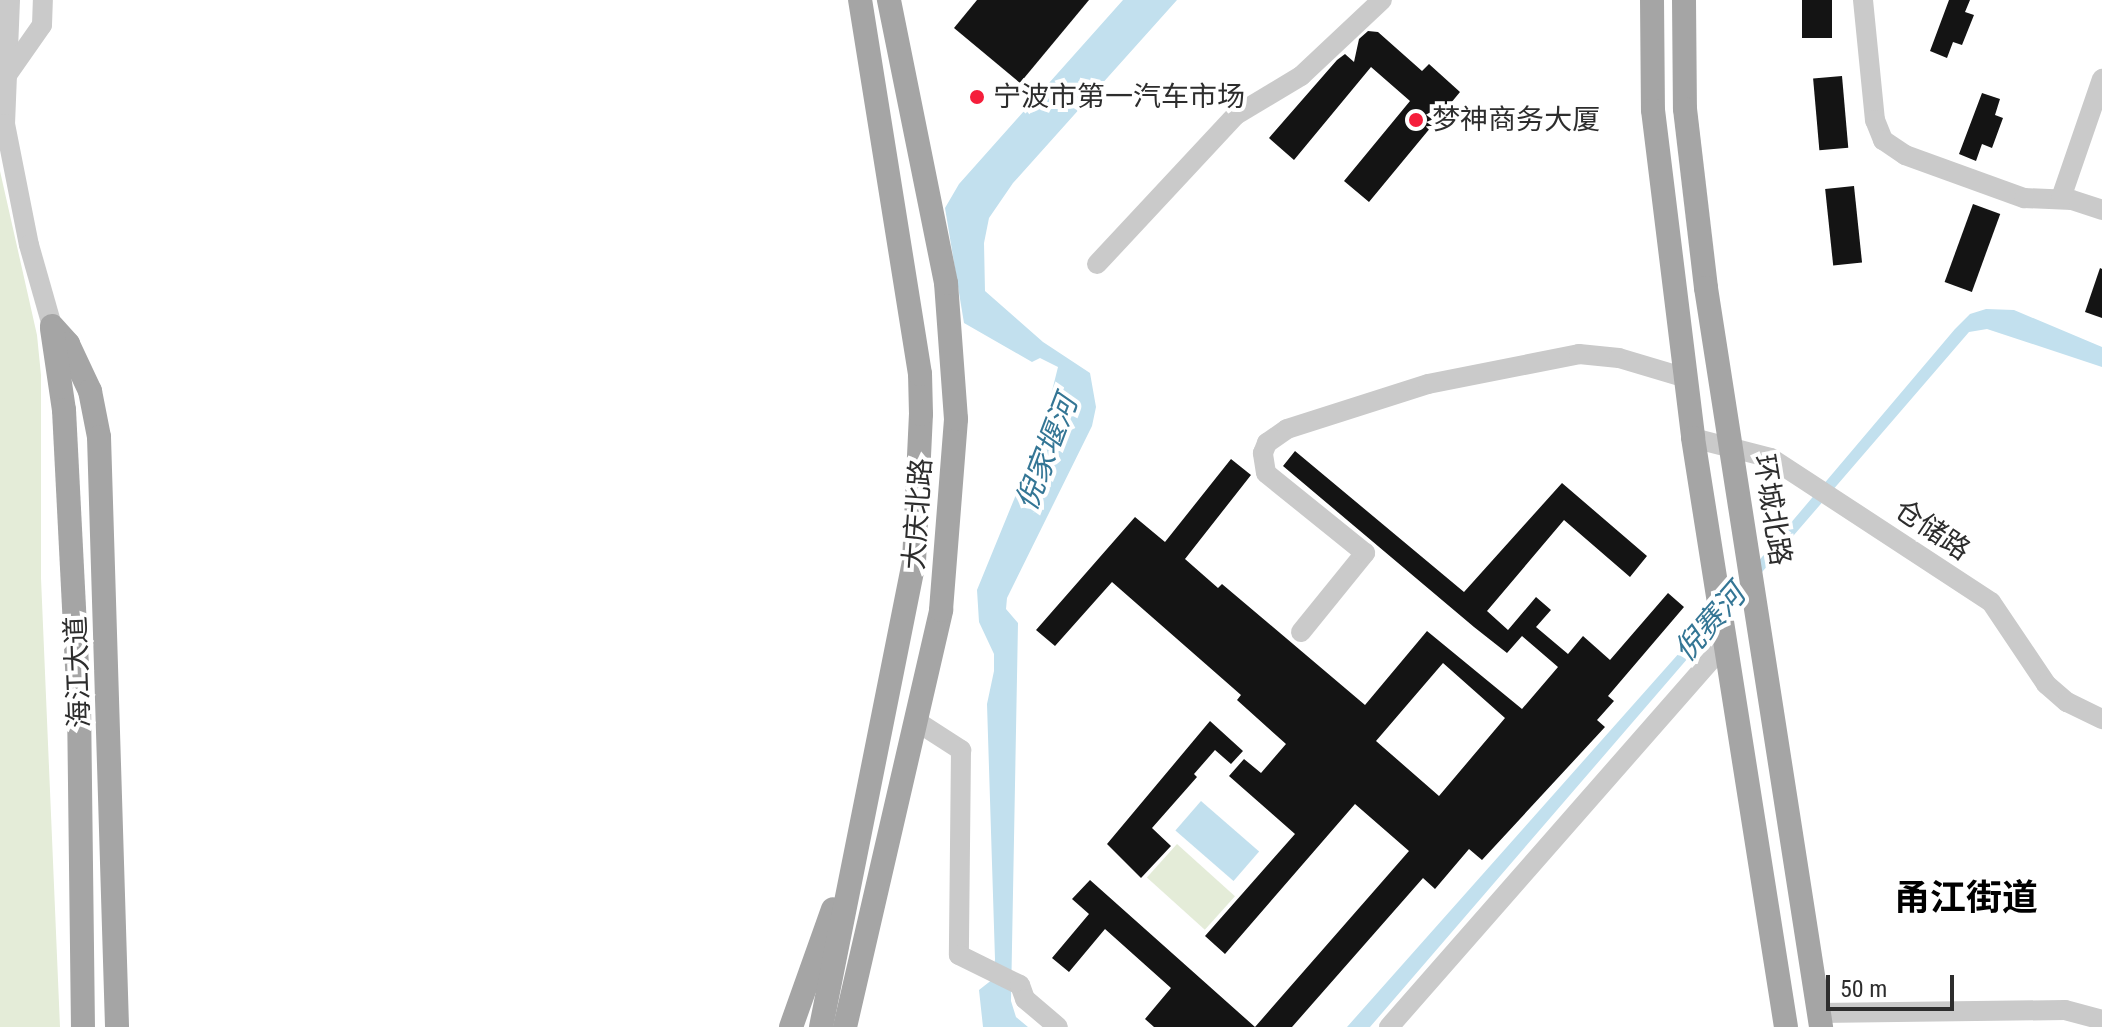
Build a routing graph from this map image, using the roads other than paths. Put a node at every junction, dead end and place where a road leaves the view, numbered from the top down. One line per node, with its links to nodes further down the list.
1 (10, 0): 9 (street, 海江大道)
2 (43, 0): 9 (street)
3 (860, 0): 22 (main road, 大庆北路)
4 (889, 0): 21 (main road, 大庆北路)
5 (1382, 0): 13 (street)
6 (1652, 0): 15 (main road)
7 (1684, 0): 17 (main road, 环城北路)
8 (1863, 0): 11 (street)
9 (7, 75): 14 (street, 海江大道)
10 (2102, 79): 11 (street)
11 (2061, 198): 12 (street)
12 (2102, 210)
13 (1097, 264)
14 (52, 326): 25 (main road, 海江大道); 26 (main road, 海江大道)
15 (1686, 378): 16 (main road); 18 (street)
16 (1693, 438): 17 (street, 仓储路); 19 (main road)
17 (1732, 448): 20 (street, 仓储路); 23 (main road, 环城北路)
18 (1301, 632)
19 (1725, 644): 31 (street); 32 (main road)
20 (2102, 719)
21 (916, 721): 29 (main road, 大庆北路); 30 (street)
22 (852, 887): 27 (main road, 大庆北路); 28 (main road, 大庆北路)
23 (1820, 1020): 24 (street)
24 (2102, 1020)
25 (83, 1027)
26 (117, 1027)
27 (791, 1027)
28 (821, 1027)
29 (845, 1027)
30 (1058, 1027)
31 (1389, 1027)
32 (1786, 1027)

